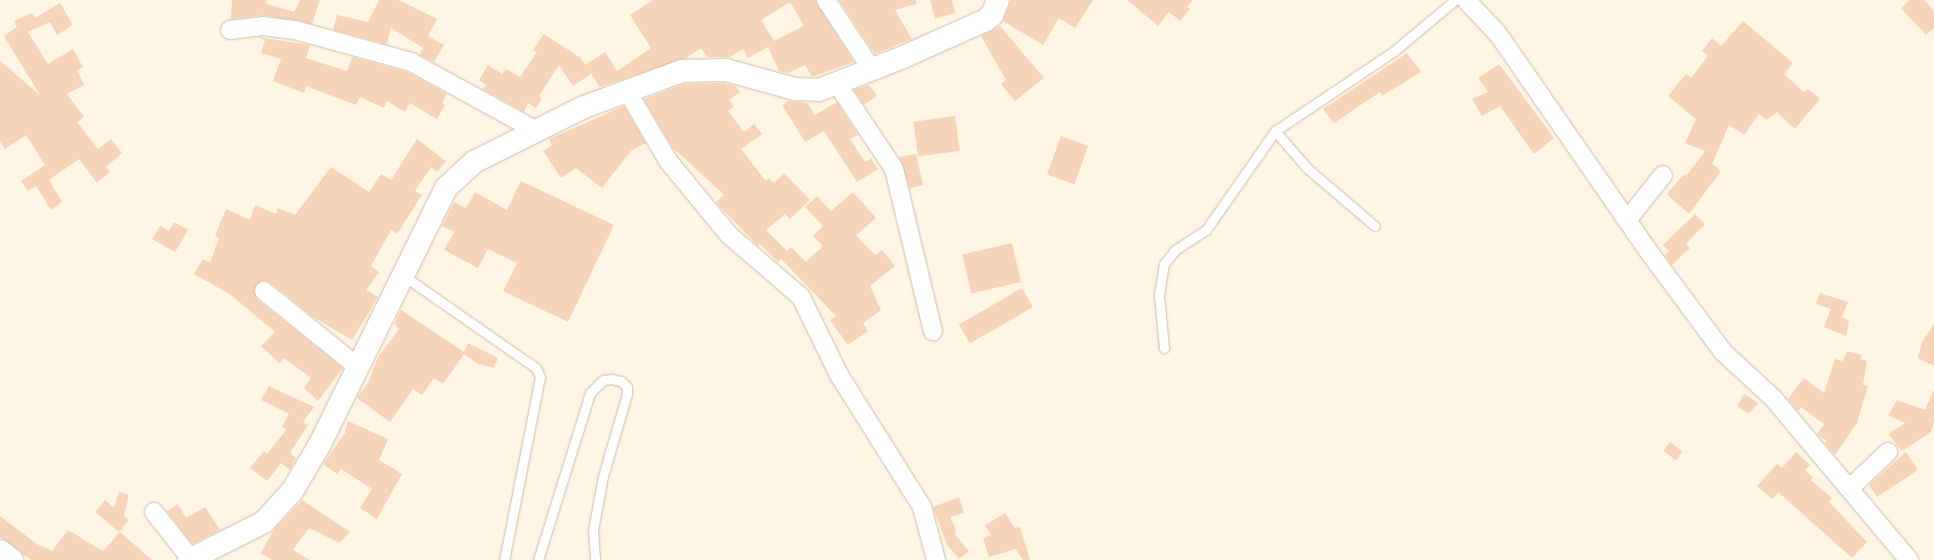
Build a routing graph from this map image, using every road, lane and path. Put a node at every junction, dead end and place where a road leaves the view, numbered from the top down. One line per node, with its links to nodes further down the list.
1 (826, 0): 6 (street)
2 (998, 0): 6 (street)
3 (1455, 0): 10 (lane)
4 (1466, 0): 12 (street)
5 (230, 30): 9 (street)
6 (871, 68): 7 (street)
7 (836, 82): 8 (street); 16 (street)
8 (627, 91): 9 (street); 28 (street)
9 (536, 130): 14 (street)
10 (1275, 131): 13 (lane); 17 (lane)
11 (1663, 175): 12 (street)
12 (1628, 219): 20 (street)
13 (1375, 226)
14 (404, 276): 18 (street); 25 (lane)
15 (264, 291): 18 (street)
16 (933, 331)
17 (1164, 348)
18 (359, 368): 24 (street)
19 (1888, 452): 20 (street)
20 (1850, 487): 29 (street)
21 (154, 512): 24 (street)
22 (0, 551): 23 (street)
23 (12, 560)
24 (190, 560)
25 (504, 560)
26 (538, 560): 27 (lane)
27 (594, 560)
28 (936, 560)
29 (1909, 560)

